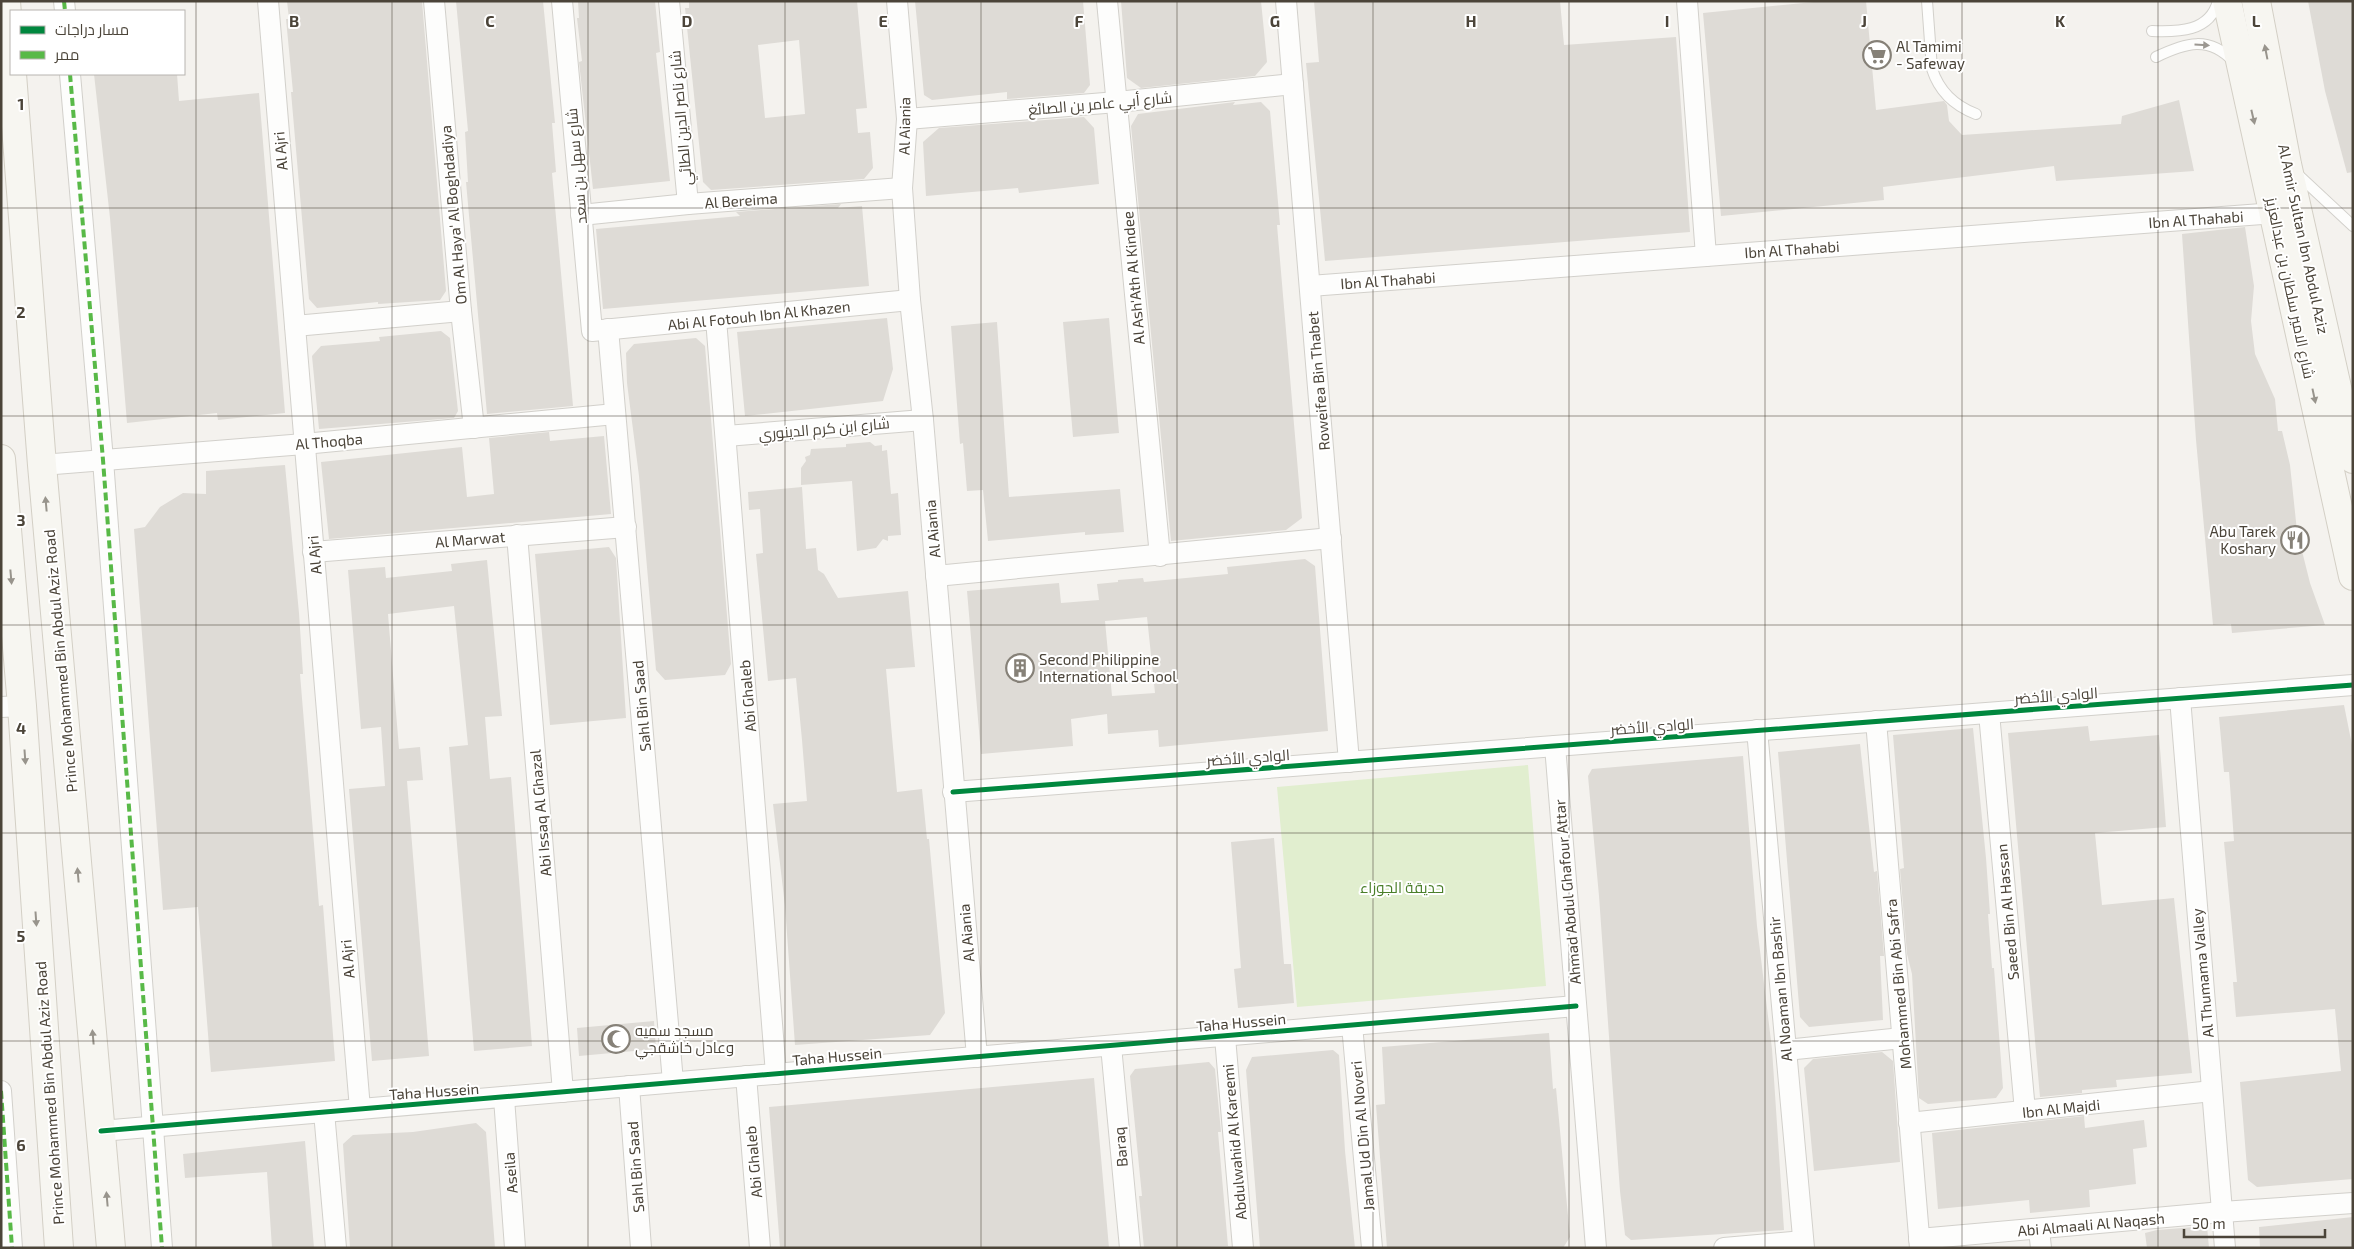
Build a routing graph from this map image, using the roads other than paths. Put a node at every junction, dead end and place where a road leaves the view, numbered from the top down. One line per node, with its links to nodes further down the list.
1 (6, 1): 16 (main road, Prince Mohammed Bin Abdul Aziz Road)
2 (268, 1): 35 (street, Al Ajri)
3 (434, 1): 33 (street, Om Al Haya' Al Boghdadiya)
4 (562, 1): 28 (street, شارع سهل بن سعد)
5 (669, 1): 26 (street, شارع ناصر الدين الطائي)
6 (897, 1): 23 (street, Al Aiania)
7 (1107, 1): 21 (street, Al Ash'Ath Al Kindee)
8 (1286, 1): 20 (street, Roweifea Bin Thabet)
9 (1687, 1): 30 (street)
10 (1927, 1): 22 (lane)
11 (2218, 1): 14 (lane)
12 (2227, 1): 19 (main road, شارع الامير سلطان بن عبدالعزيز)
13 (2262, 7): 24 (main road, Al Amir Sultan Ibn Abdul Aziz, one-way to 13)
14 (2152, 30)
15 (2156, 57): 19 (lane, one-way to 19)
16 (10, 58)
17 (11, 75): 45 (main road, Prince Mohammed Bin Abdul Aziz Road)
18 (70, 75): 44 (street)
19 (2244, 75): 27 (main road, شارع الامير سلطان بن عبدالعزيز, one-way to 27)
20 (1293, 84): 21 (street, شارع أبي عامر بن الصائغ); 31 (street, Roweifea Bin Thabet)
21 (1117, 102): 23 (street, شارع أبي عامر بن الصائغ); 50 (street, Al Ash'Ath Al Kindee)
22 (1976, 114)
23 (907, 119): 25 (street, Al Aiania)
24 (2287, 164): 29 (lane); 43 (main road, Al Amir Sultan Ibn Abdul Aziz)
25 (902, 188): 26 (street, Al Bereima); 32 (street, Al Aiania)
26 (688, 204): 28 (street, Al Bereima)
27 (2275, 213): 30 (street, Ibn Al Thahabi); 52 (main road, شارع الامير سلطان بن عبدالعزيز, one-way to 52)
28 (581, 215): 36 (street, شارع سهل بن سعد)
29 (2353, 226)
30 (1706, 256): 31 (street, Ibn Al Thahabi)
31 (1310, 286): 48 (street, Roweifea Bin Thabet)
32 (910, 300): 34 (street, Abi Al Fotouh Ibn Al Khazen); 38 (street, Al Aiania)
33 (461, 311): 35 (street); 39 (street, Om Al Haya' Al Boghdadiya)
34 (716, 319): 36 (street, Abi Al Fotouh Ibn Al Khazen); 40 (street, Abi Ghaleb)
35 (295, 326): 41 (street, Al Ajri)
36 (600, 330): 37 (street, Sahl Bin Saad)
37 (615, 414): 39 (street, Al Thoqba); 46 (street, Sahl Bin Saad)
38 (922, 420): 40 (street, شارع ابن كرم الدينوري); 51 (street, Al Aiania)
39 (474, 428): 41 (street, Al Thoqba)
40 (726, 436): 69 (street, Abi Ghaleb)
41 (304, 444): 44 (street, Al Thoqba); 49 (street, Al Ajri)
42 (1, 459): 55 (main road, Prince Mohammed Bin Abdul Aziz Road, one-way to 55)
43 (2353, 459)
44 (104, 460): 45 (street, Al Thoqba); 81 (street)
45 (42, 465): 82 (main road, Prince Mohammed Bin Abdul Aziz Road, one-way to 45)
46 (626, 527): 47 (street, Al Marwat); 71 (street, Sahl Bin Saad)
47 (517, 535): 49 (street, Al Marwat); 74 (street, Abi Issaq Al Ghazal)
48 (1330, 538): 50 (street); 60 (street, Roweifea Bin Thabet)
49 (313, 552): 77 (street, Al Ajri)
50 (1160, 556): 51 (street)
51 (936, 576): 61 (street, Al Aiania)
52 (2353, 576)
53 (2353, 685): 54 (street, الوادي الأخضر)
54 (2180, 698): 56 (street, الوادي الأخضر); 75 (street, Al Thumama Valley)
55 (11, 707): 89 (main road, Prince Mohammed Bin Abdul Aziz Road, one-way to 89)
56 (1989, 712): 57 (street, الوادي الأخضر); 79 (street, Saeed Bin Al Hassan)
57 (1876, 721): 58 (street, الوادي الأخضر); 65 (street, Mohammed Bin Abi Safra)
58 (1757, 730): 59 (street, الوادي الأخضر); 67 (street, Al Noaman Ibn Bashir)
59 (1554, 746): 60 (street, الوادي الأخضر); 62 (street, Ahmad Abdul Ghafour Attar)
60 (1349, 762): 61 (street, الوادي الأخضر)
61 (954, 792): 68 (street, Al Aiania)
62 (1576, 1006): 63 (street, Taha Hussein); 99 (street, Ahmad Abdul Ghafour Attar)
63 (1352, 1025): 64 (street, Taha Hussein); 98 (street, Jamal Ud Din Al Noveri)
64 (1225, 1037): 66 (street, Taha Hussein); 97 (street, Abdulwahid Al Kareemi)
65 (1902, 1038): 67 (street); 80 (street, Mohammed Bin Abi Safra)
66 (1111, 1046): 68 (street, Taha Hussein); 96 (street, Baraq)
67 (1786, 1050): 86 (street, Al Noaman Ibn Bashir)
68 (977, 1057): 69 (street, Taha Hussein)
69 (776, 1074): 70 (street, Taha Hussein)
70 (746, 1076): 71 (street, Taha Hussein); 95 (street, Abi Ghaleb)
71 (673, 1082): 72 (street, Taha Hussein)
72 (629, 1086): 74 (street, Taha Hussein); 94 (street, Sahl Bin Saad)
73 (1, 1091): 88 (street)
74 (563, 1092): 76 (street, Taha Hussein)
75 (2212, 1092): 79 (street, Ibn Al Majdi); 84 (street, Al Thumama Valley)
76 (504, 1098): 77 (street, Taha Hussein); 93 (street, Aseila)
77 (360, 1109): 78 (street, Taha Hussein)
78 (324, 1112): 81 (street, Taha Hussein); 92 (street)
79 (2025, 1112): 80 (street, Ibn Al Majdi)
80 (1909, 1122): 87 (street, Mohammed Bin Abi Safra)
81 (152, 1126): 82 (street, Taha Hussein); 91 (street)
82 (101, 1131): 90 (main road, Prince Mohammed Bin Abdul Aziz Road, one-way to 82)
83 (2353, 1203): 84 (street, Abi Almaali Al Naqash)
84 (2222, 1212): 85 (street, Abi Almaali Al Naqash); 101 (street, Al Thumama Valley)
85 (2040, 1239): 87 (street, Abi Almaali Al Naqash)
86 (1804, 1244): 100 (street)
87 (1919, 1244)
88 (12, 1248)
89 (59, 1248)
90 (111, 1248)
91 (162, 1248)
92 (336, 1248)
93 (516, 1248)
94 (641, 1248)
95 (760, 1248)
96 (1130, 1248)
97 (1243, 1248)
98 (1372, 1248)
99 (1596, 1248)
100 (1724, 1248)
101 (2225, 1248)

